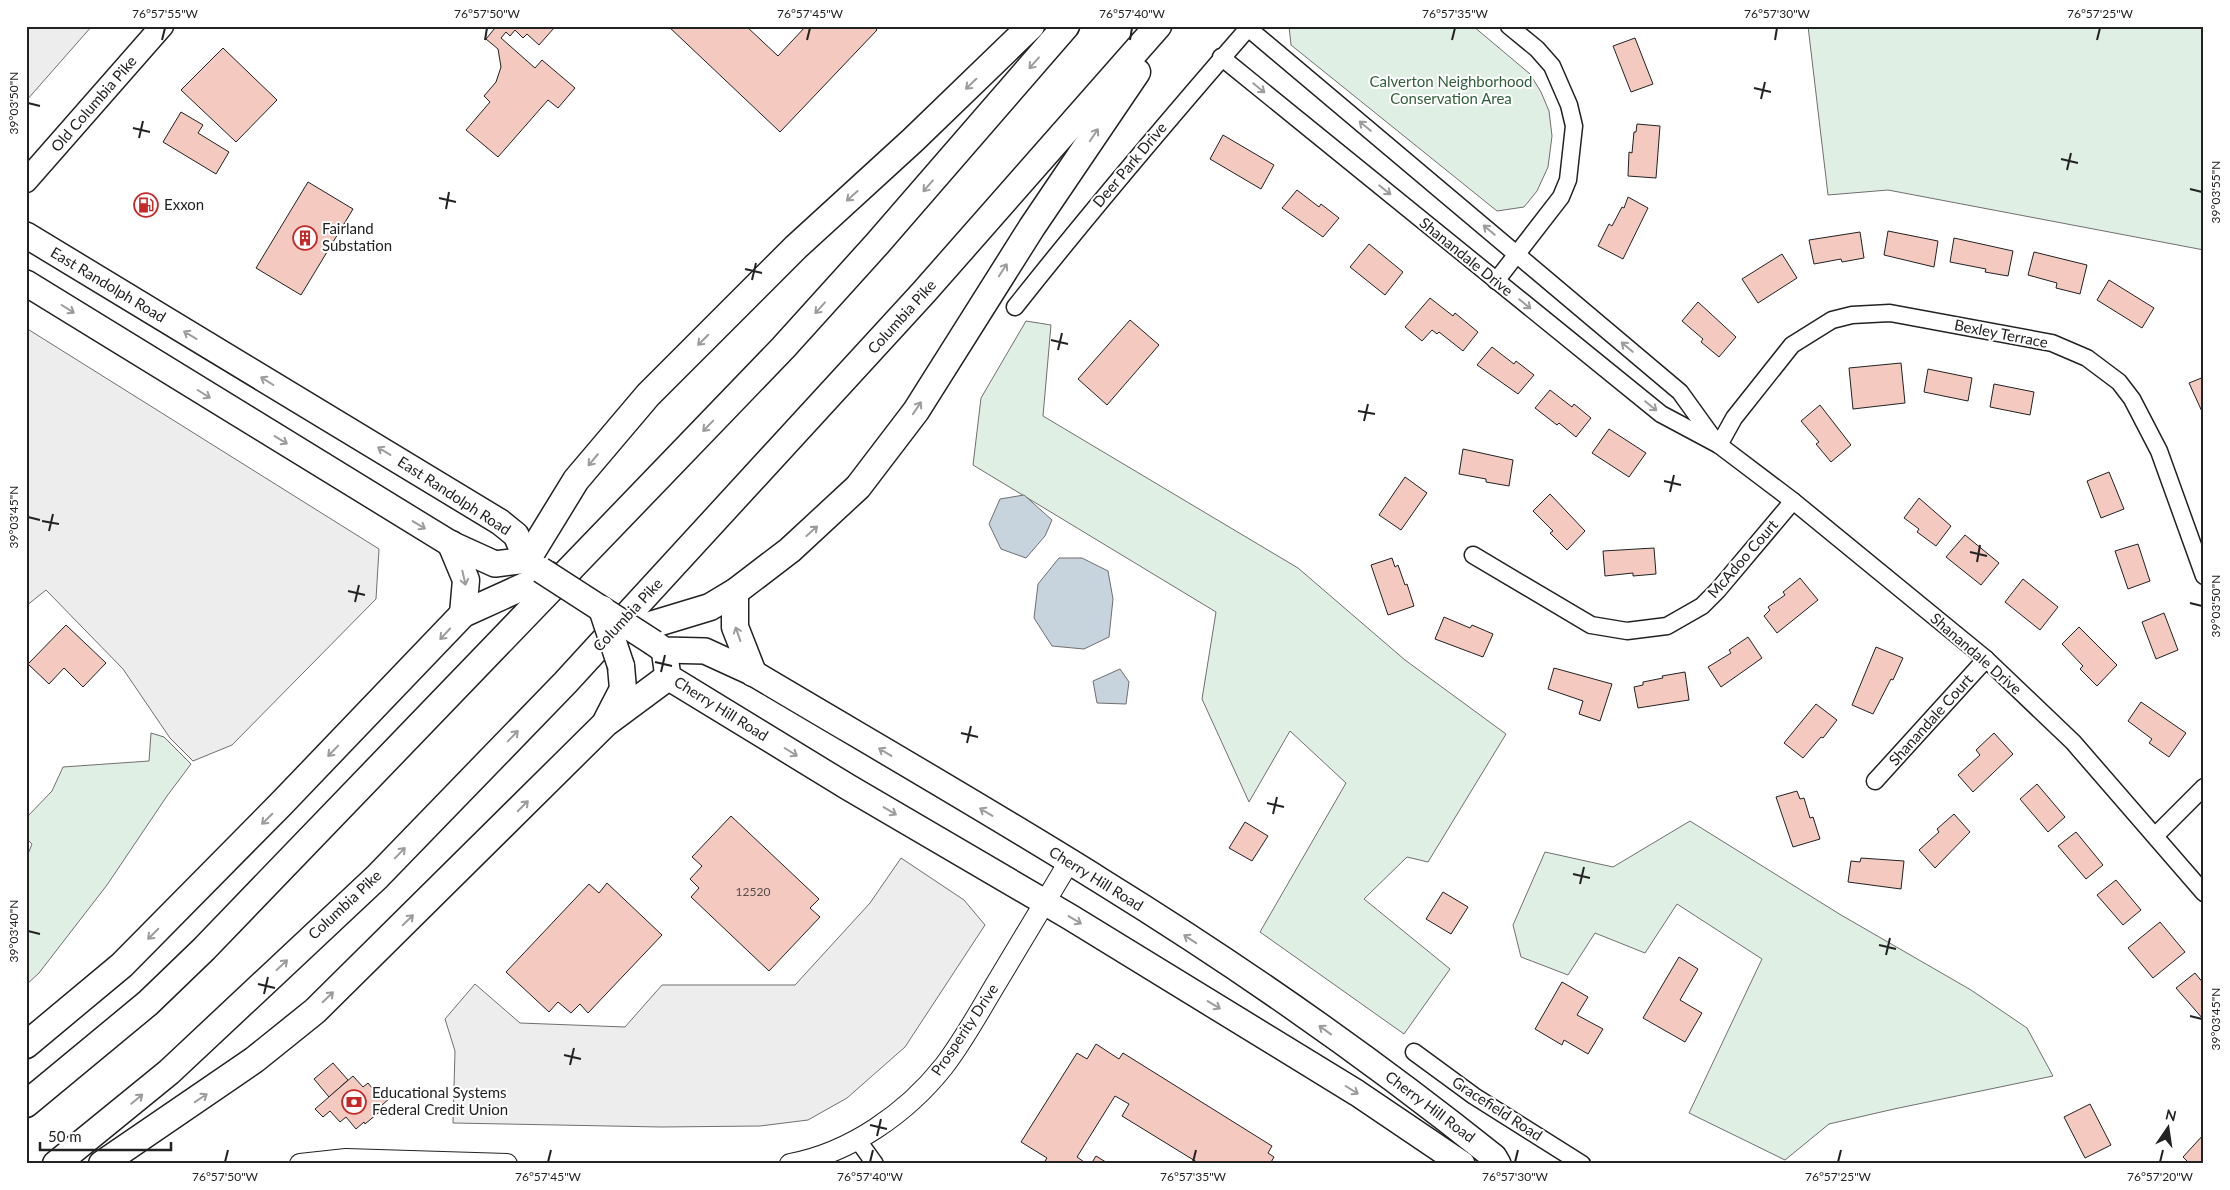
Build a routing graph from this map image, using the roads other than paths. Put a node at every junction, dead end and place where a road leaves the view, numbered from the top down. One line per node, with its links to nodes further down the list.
1 (162, 26): 9 (main road, Old Columbia Pike)
2 (1031, 26): 19 (highway, one-way to 19)
3 (1066, 26): 37 (highway, one-way to 37)
4 (1158, 26): 40 (highway, Columbia Pike, one-way to 4)
5 (1168, 26): 21 (highway, one-way to 5)
6 (1509, 26): 11 (street)
7 (1249, 27): 8 (street, Deer Park Drive); 11 (street, Shanandale Drive, one-way to 7)
8 (1221, 57): 12 (street, Shanandale Drive, one-way to 12); 14 (street, Deer Park Drive)
9 (26, 181)
10 (26, 235): 19 (main road, East Randolph Road, one-way to 10)
11 (1517, 254): 12 (street); 15 (street, Shanandale Drive, one-way to 11)
12 (1496, 281): 15 (street, Shanandale Drive, one-way to 15)
13 (26, 283): 17 (main road, one-way to 17)
14 (1015, 307)
15 (1719, 445): 16 (street, Shanandale Drive); 20 (street, Bexley Terrace)
16 (1793, 501): 18 (street, McAdoo Court); 25 (street, Shanandale Drive)
17 (451, 544): 19 (main road); 23 (highway, one-way to 23)
18 (1473, 555)
19 (537, 572): 22 (main road, bridge); 23 (highway)
20 (2204, 576)
21 (735, 592): 24 (highway); 26 (highway, one-way to 21)
22 (602, 609): 24 (main road, bridge); 28 (highway, bridge)
23 (463, 614): 35 (highway, one-way to 35)
24 (650, 641): 26 (main road, Cherry Hill Road); 27 (main road, Cherry Hill Road)
25 (1986, 659): 29 (street, Shanandale Court); 31 (street, Shanandale Drive)
26 (752, 674): 32 (main road, Cherry Hill Road, one-way to 26)
27 (668, 677): 28 (highway); 34 (main road, Cherry Hill Road, one-way to 34)
28 (606, 723): 41 (highway, one-way to 28)
29 (1875, 781)
30 (2204, 787): 31 (street)
31 (2155, 836): 33 (street, Shanandale Drive)
32 (1069, 862): 34 (street, Prosperity Drive); 47 (main road, Cherry Hill Road, one-way to 32)
33 (2204, 893)
34 (1045, 903): 38 (street, Prosperity Drive); 46 (main road, Cherry Hill Road, one-way to 46)
35 (26, 1045)
36 (1414, 1052): 48 (street, Gracefield Road)
37 (26, 1104)
38 (857, 1139): 44 (street, Prosperity Drive); 45 (street)
39 (400, 1162): 42 (street); 43 (street)
40 (56, 1164)
41 (102, 1164)
42 (300, 1164)
43 (508, 1164)
44 (790, 1164)
45 (875, 1164)
46 (1462, 1164)
47 (1498, 1164)
48 (1582, 1164)

